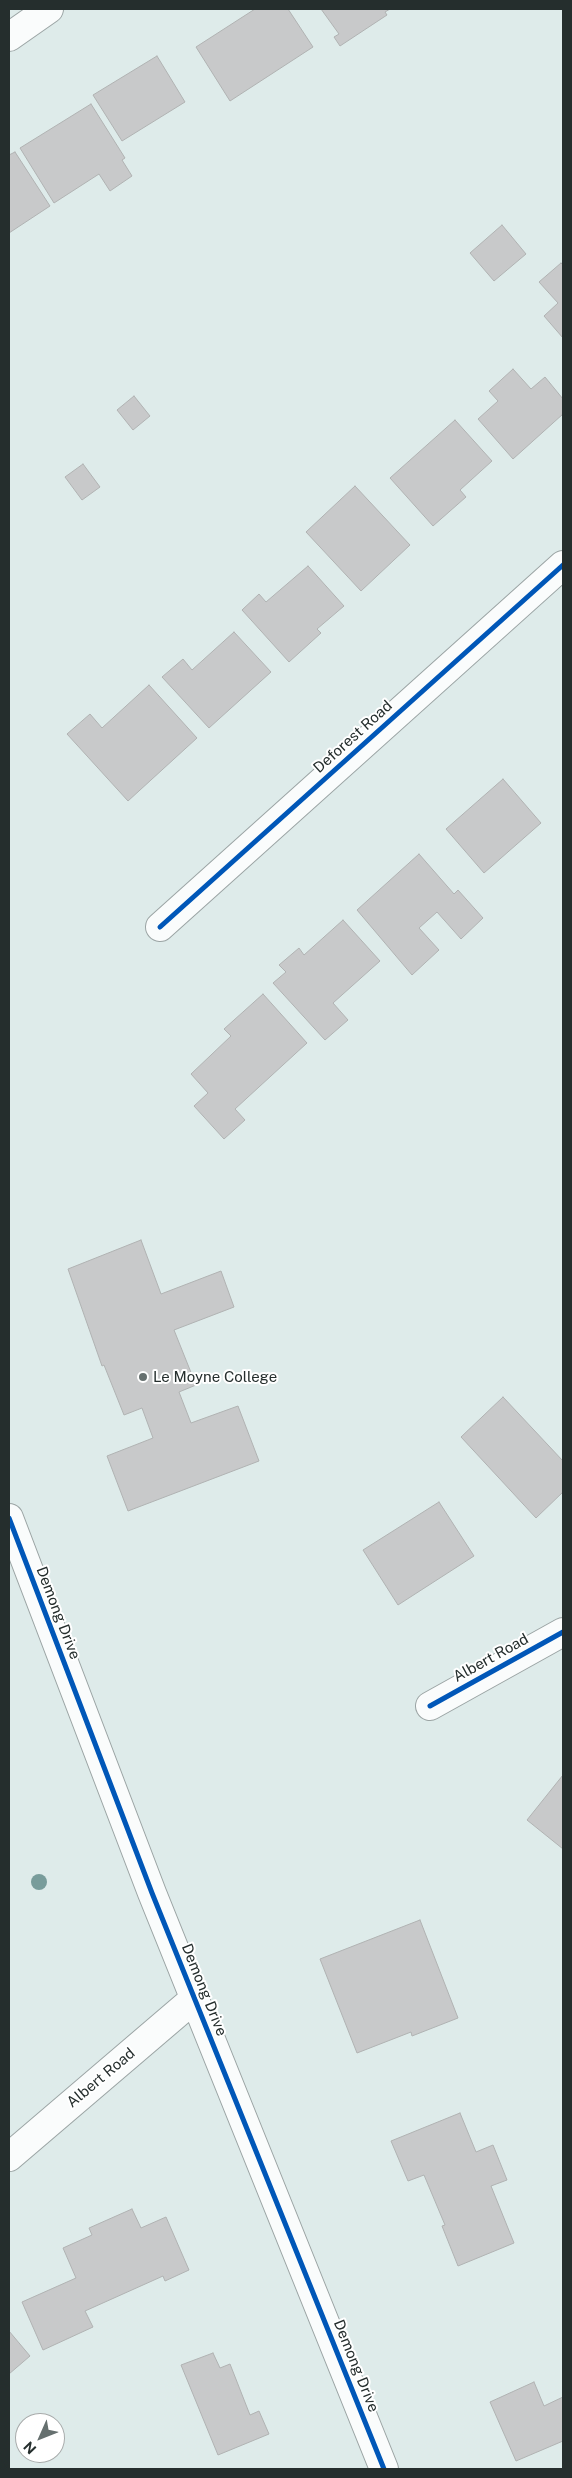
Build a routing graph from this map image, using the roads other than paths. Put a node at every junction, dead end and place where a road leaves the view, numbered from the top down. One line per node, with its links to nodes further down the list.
1 (49, 9): 2 (street)
2 (9, 37)
3 (563, 565): 4 (street, Deforest Road)
4 (160, 927)
5 (9, 1518): 8 (street, Demong Drive)
6 (563, 1632): 7 (street, Albert Road)
7 (430, 1706)
8 (194, 1999): 9 (street, Albert Road); 10 (street, Demong Drive)
9 (9, 2157)
10 (384, 2469)

